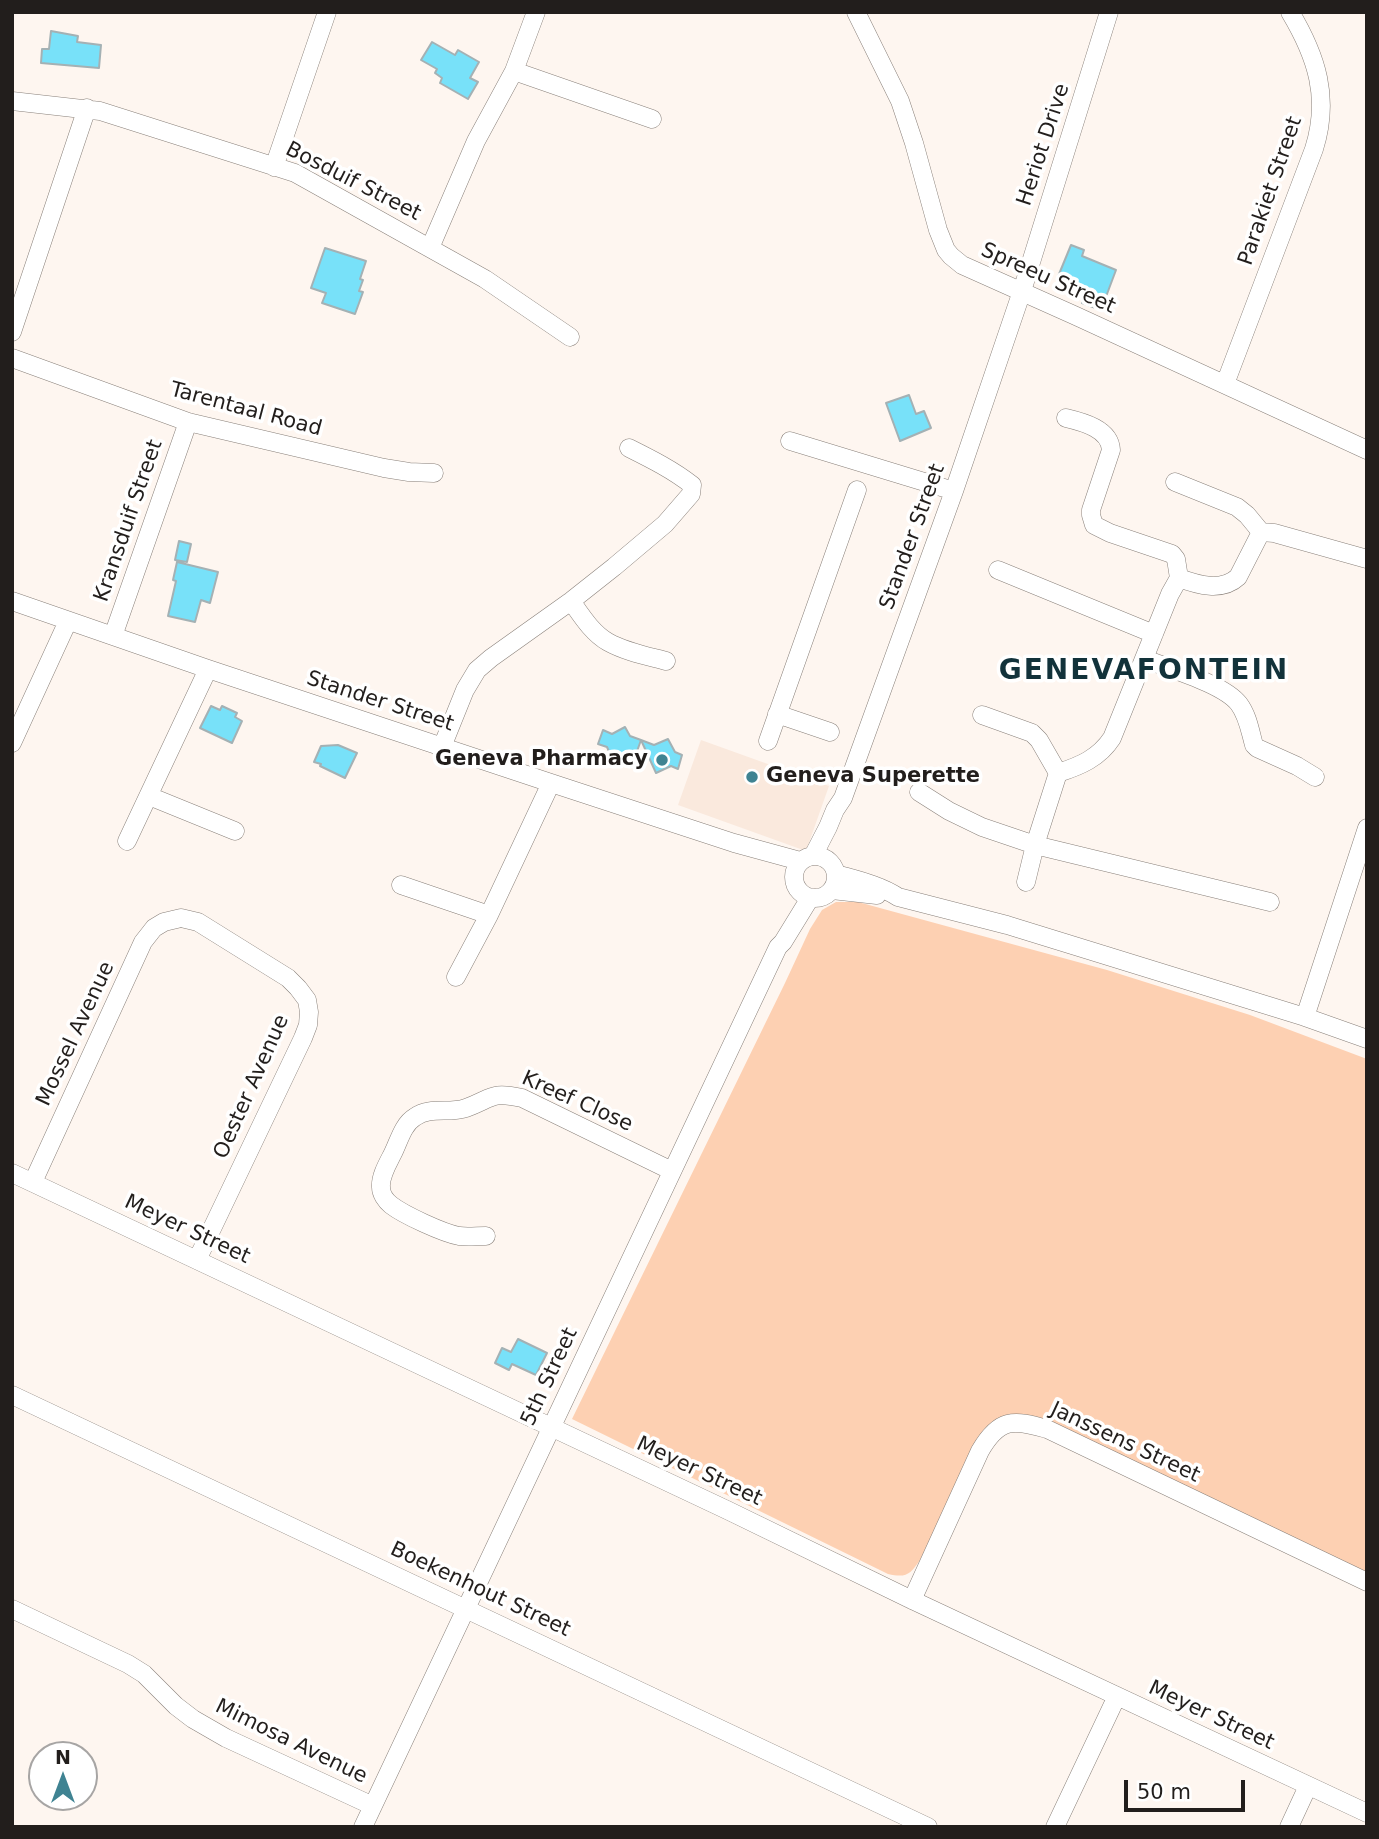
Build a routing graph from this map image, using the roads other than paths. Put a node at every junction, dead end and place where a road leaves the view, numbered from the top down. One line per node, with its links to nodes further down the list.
1 (327, 12): 10 (street)
2 (536, 12): 6 (street)
3 (856, 12): 12 (street, Spreeu Street)
4 (1109, 12): 12 (street, Heriot Drive)
5 (1290, 12): 16 (street, Parakiet Street)
6 (514, 71): 9 (street); 11 (street)
7 (12, 101): 8 (street, Bosduif Street)
8 (87, 108): 10 (street, Bosduif Street); 13 (street)
9 (652, 119)
10 (274, 167): 11 (street, Bosduif Street)
11 (430, 248): 14 (street, Bosduif Street)
12 (1021, 291): 16 (street, Spreeu Street); 25 (street, Stander Street)
13 (12, 332)
14 (570, 337)
15 (12, 358): 18 (street, Tarentaal Road)
16 (1225, 384): 21 (street, Spreeu Street)
17 (1066, 418): 29 (street)
18 (188, 422): 22 (street, Tarentaal Road); 34 (street, Kransduif Street)
19 (790, 440): 25 (street)
20 (629, 448): 31 (street)
21 (1367, 450)
22 (433, 473)
23 (1175, 482): 26 (street)
24 (857, 490): 38 (street)
25 (954, 491): 49 (street, Stander Street)
26 (1261, 532): 27 (street); 29 (street)
27 (1367, 559)
28 (998, 570): 33 (street)
29 (1179, 578): 33 (street)
30 (12, 601): 32 (street, Stander Street)
31 (570, 601): 36 (street); 43 (street)
32 (68, 621): 34 (street, Stander Street); 42 (street)
33 (1154, 634): 35 (street)
34 (113, 636): 37 (street, Stander Street)
35 (1145, 659): 44 (street); 45 (street)
36 (666, 661)
37 (208, 669): 43 (street, Stander Street); 48 (street)
38 (777, 714): 40 (street); 41 (street)
39 (982, 715): 44 (street)
40 (830, 732)
41 (768, 741)
42 (12, 743)
43 (442, 747): 46 (street, Stander Street)
44 (1058, 773): 53 (street)
45 (1315, 777)
46 (551, 783): 54 (street, Stander Street); 59 (street)
47 (919, 792): 53 (street)
48 (149, 796): 51 (street); 52 (street)
49 (843, 798): 54 (street, Stander Street); 55 (street, Stander Street)
50 (1367, 828): 62 (street)
51 (235, 831)
52 (127, 841)
53 (1035, 845): 56 (street); 58 (street)
54 (803, 875): 55 (street); 55 (street); 64 (street, 5th Street)
55 (833, 876): 62 (street)
56 (1027, 882)
57 (401, 885): 59 (street)
58 (1270, 902)
59 (489, 915): 61 (street)
60 (174, 919): 66 (street, Mossel Avenue); 68 (street, Oester Avenue)
61 (456, 977)
62 (1305, 1017): 63 (street)
63 (1367, 1039)
64 (672, 1171): 67 (street, Kreef Close); 70 (street, 5th Street)
65 (12, 1172): 66 (street, Meyer Street)
66 (33, 1182): 68 (street, Meyer Street)
67 (486, 1237)
68 (197, 1260): 70 (street, Meyer Street)
69 (12, 1395): 73 (street, Boekenhout Street)
70 (551, 1428): 72 (street, Meyer Street); 73 (street, 5th Street)
71 (1367, 1582): 72 (street, Janssens Street)
72 (912, 1600): 75 (street, Meyer Street)
73 (467, 1608): 77 (street, 5th Street); 80 (street, Boekenhout Street)
74 (12, 1609): 77 (street, Mimosa Avenue)
75 (1117, 1696): 76 (street, Meyer Street); 81 (street)
76 (1308, 1786): 78 (street, Meyer Street); 82 (street)
77 (373, 1806): 79 (street, 5th Street)
78 (1367, 1814)
79 (363, 1827)
80 (928, 1827)
81 (1055, 1827)
82 (1289, 1827)

